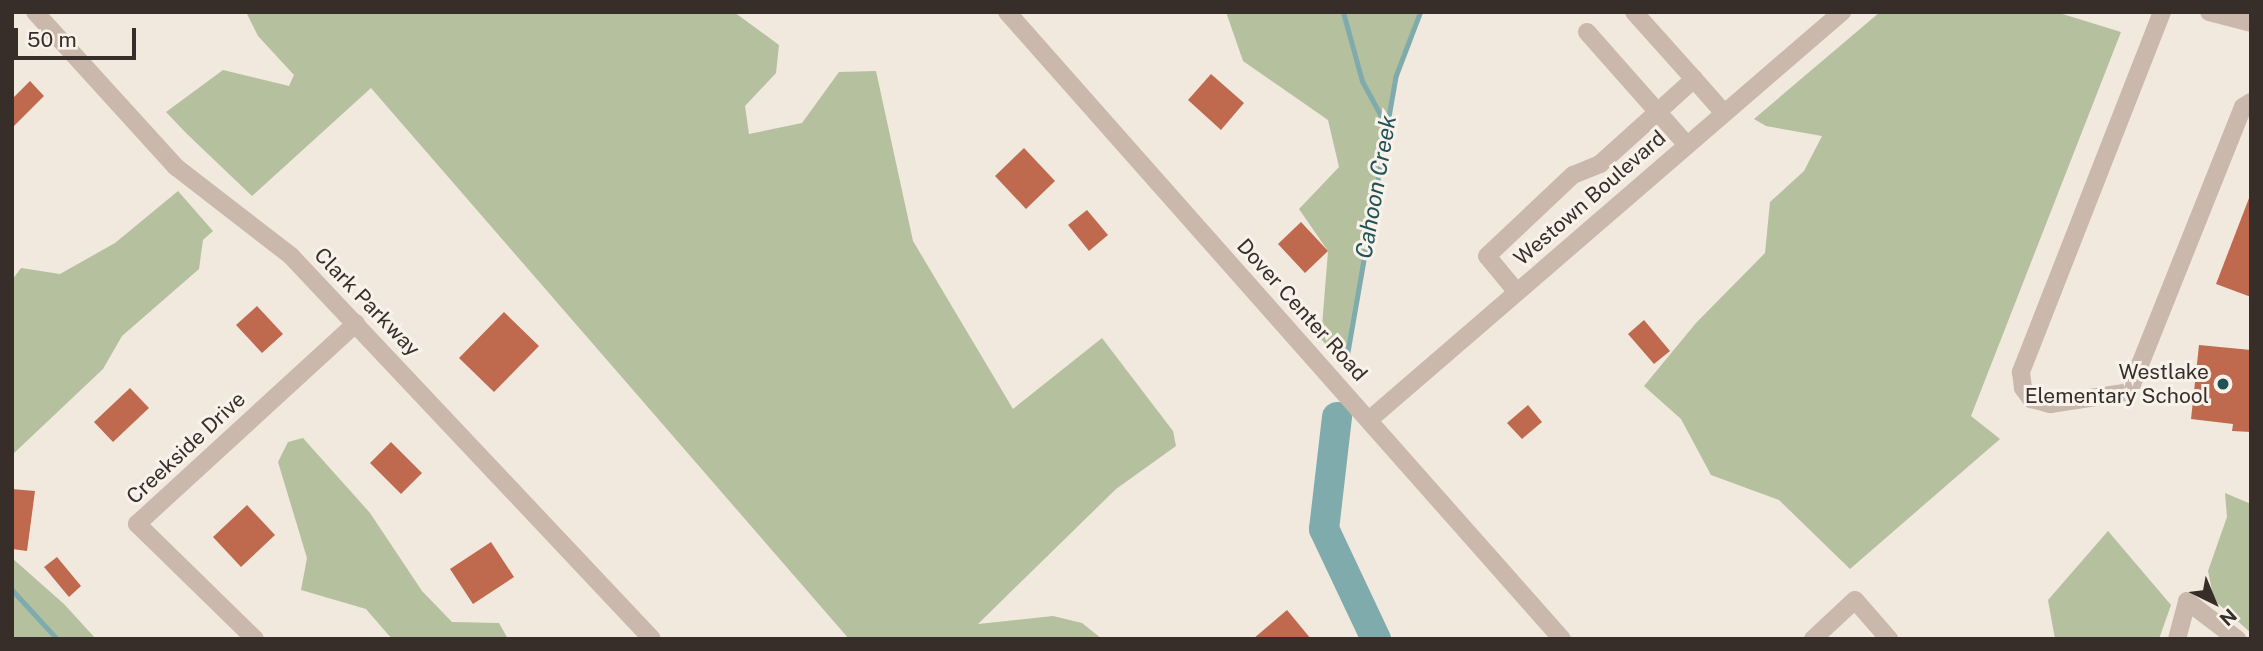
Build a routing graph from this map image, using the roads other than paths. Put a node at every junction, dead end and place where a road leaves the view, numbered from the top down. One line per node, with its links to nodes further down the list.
1 (35, 12): 15 (street, Clark Parkway)
2 (1007, 12): 16 (street, Dover Center Road)
3 (1634, 12): 9 (street)
4 (2162, 12): 10 (street)
5 (2209, 12): 7 (street)
6 (1840, 13): 12 (street, Westown Boulevard)
7 (2251, 23)
8 (1587, 32): 11 (street)
9 (1694, 79): 11 (street); 12 (street)
10 (2251, 102)
11 (1659, 111): 13 (street); 14 (street)
12 (1724, 113): 13 (street, Westown Boulevard)
13 (1687, 145): 14 (street, Westown Boulevard)
14 (1517, 292): 16 (street, Westown Boulevard)
15 (356, 323): 17 (street, Creekside Drive); 18 (street, Clark Parkway)
16 (1368, 420): 19 (street, Dover Center Road)
17 (255, 639)
18 (652, 639)
19 (1562, 639)
20 (1813, 639): 21 (street)
21 (1889, 639)
22 (2177, 639): 23 (street)
23 (2237, 639)

